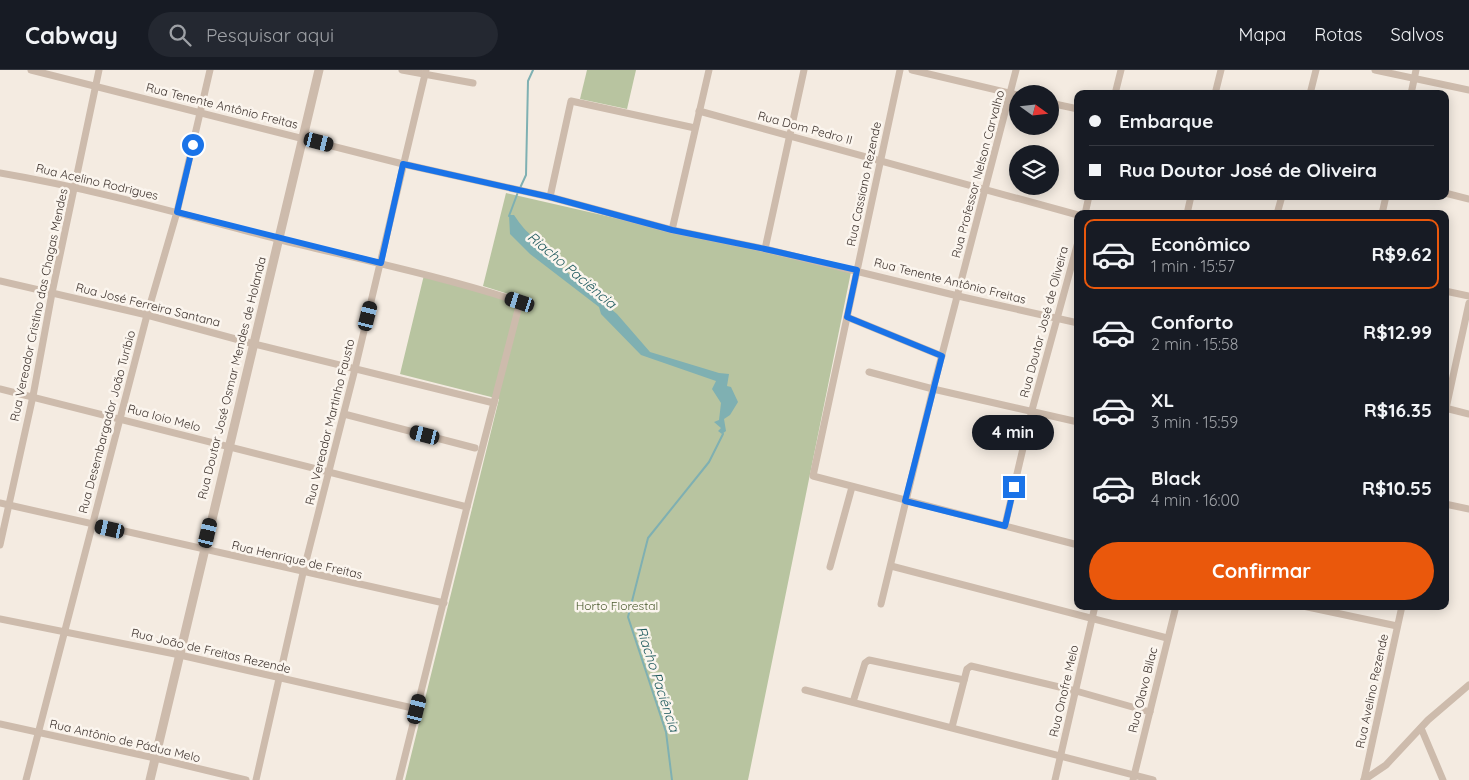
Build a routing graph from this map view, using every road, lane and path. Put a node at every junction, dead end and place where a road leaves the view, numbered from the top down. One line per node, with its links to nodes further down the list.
1 (32, 70): 20 (street, Rua Tenente Antônio Freitas)
2 (99, 70): 20 (street, Rua Vereador Cristino das Chagas Mendes)
3 (210, 70): 31 (street, Rua Desembargador João Turíbio)
4 (318, 70): 34 (street, Rua Doutor José Osmar Mendes de Holanda)
5 (402, 70): 16 (street)
6 (709, 70): 29 (street)
7 (804, 70): 33 (street)
8 (900, 70): 35 (street, Rua Cassiano Rezende)
9 (912, 70): 26 (street)
10 (1016, 70): 19 (street, Rua Professor Nelson Carvalho)
11 (1121, 70): 21 (street)
12 (1221, 70): 22 (street)
13 (1316, 70): 23 (street)
14 (1375, 70): 17 (street)
15 (1416, 70): 17 (street)
16 (425, 72): 18 (street); 36 (street, Rua Vereador Martinho Fausto)
17 (1414, 79): 24 (street); 25 (street)
18 (473, 83)
19 (1015, 85)
20 (96, 86): 31 (street, Rua Tenente Antônio Freitas); 38 (street, Rua Vereador Cristino das Chagas Mendes)
21 (1116, 90)
22 (1216, 90)
23 (1311, 90)
24 (1411, 90)
25 (1469, 90)
26 (1009, 93)
27 (1059, 105): 28 (street)
28 (1074, 108)
29 (699, 111): 32 (street); 33 (street, Rua Dom Pedro II)
30 (1009, 111): 39 (street, Rua Professor Nelson Carvalho)
31 (201, 112): 34 (street, Rua Tenente Antônio Freitas); 43 (street, Rua Desembargador João Turíbio)
32 (695, 128): 41 (street); 45 (street)
33 (790, 135): 35 (street, Rua Dom Pedro II); 47 (street)
34 (302, 138): 36 (street, Rua Tenente Antônio Freitas); 46 (street, Rua Doutor José Osmar Mendes de Holanda)
35 (881, 160): 39 (street, Rua Dom Pedro II); 50 (street, Rua Cassiano Rezende)
36 (403, 164): 41 (street, Rua Tenente Antônio Freitas); 49 (street, Rua Vereador Martinho Fausto)
37 (0, 173): 38 (street, Rua Acelino Rodrigues)
38 (75, 187): 43 (street, Rua Acelino Rodrigues); 53 (street, Rua Vereador Cristino das Chagas Mendes)
39 (985, 190): 44 (street, Rua Dom Pedro II); 54 (street, Rua Professor Nelson Carvalho)
40 (1449, 194): 42 (street)
41 (550, 197): 45 (street, Rua Tenente Antônio Freitas)
42 (1469, 199)
43 (177, 212): 46 (street, Rua Acelino Rodrigues); 57 (street, Rua Desembargador João Turíbio)
44 (1074, 214)
45 (672, 230): 47 (street, Rua Tenente Antônio Freitas)
46 (279, 239): 49 (street, Rua Acelino Rodrigues); 61 (street, Rua Doutor José Osmar Mendes de Holanda)
47 (765, 249): 50 (street, Rua Tenente Antônio Freitas)
48 (1074, 257): 59 (street, Rua Doutor José de Oliveira)
49 (381, 263): 63 (street, Rua Vereador Martinho Fausto); 69 (street, Rua Acelino Rodrigues)
50 (857, 270): 54 (street, Rua Tenente Antônio Freitas); 58 (street, Rua Cassiano Rezende)
51 (0, 281): 53 (street, Rua José Ferreira Santana)
52 (1449, 292): 55 (street)
53 (52, 293): 57 (street, Rua José Ferreira Santana); 68 (street, Rua Vereador Cristino das Chagas Mendes)
54 (958, 296): 59 (street, Rua Tenente Antônio Freitas); 62 (street, Rua Professor Nelson Carvalho)
55 (1469, 296)
56 (1469, 303): 67 (street)
57 (147, 315): 61 (street, Rua José Ferreira Santana); 74 (street, Rua Desembargador João Turíbio)
58 (847, 317): 62 (street); 79 (street, Rua Cassiano Rezende)
59 (1058, 318): 60 (street, Rua Tenente Antônio Freitas); 70 (street, Rua Doutor José de Oliveira)
60 (1074, 322)
61 (254, 344): 63 (street, Rua José Ferreira Santana); 76 (street, Rua Doutor José Osmar Mendes de Holanda)
62 (942, 356): 66 (street, Rua Professor Nelson Carvalho)
63 (355, 368): 69 (street, Rua José Ferreira Santana); 72 (street, Rua Vereador Martinho Fausto)
64 (869, 372): 66 (street)
65 (0, 389): 68 (street, Rua Ioio Melo)
66 (933, 389): 70 (street); 80 (street, Rua Professor Nelson Carvalho)
67 (1449, 392)
68 (33, 396): 74 (street, Rua Ioio Melo); 81 (street, Rua Vereador Cristino das Chagas Mendes)
69 (494, 403): 83 (street)
70 (1032, 410): 75 (street); 86 (street, Rua Doutor José de Oliveira)
71 (1449, 411): 73 (street)
72 (344, 414): 77 (street); 78 (street, Rua Vereador Martinho Fausto)
73 (1469, 414)
74 (121, 418): 76 (street, Rua Ioio Melo); 85 (street, Rua Desembargador João Turíbio)
75 (1074, 421)
76 (229, 446): 78 (street, Rua Ioio Melo); 89 (street, Rua Doutor José Osmar Mendes de Holanda)
77 (475, 448)
78 (330, 472): 83 (street, Rua Ioio Melo); 92 (street, Rua Vereador Martinho Fausto)
79 (852, 487): 80 (street); 91 (street)
80 (905, 501): 86 (street); 90 (street, Rua Professor Nelson Carvalho)
81 (4, 504): 85 (street, Rua Henrique de Freitas); 87 (street, Rua Vereador Cristino das Chagas Mendes)
82 (1449, 505): 84 (street)
83 (467, 507): 93 (street)
84 (1469, 509)
85 (92, 525): 89 (street, Rua Henrique de Freitas); 102 (street, Rua Desembargador João Turíbio)
86 (1005, 526): 88 (street)
87 (0, 544)
88 (1074, 544)
89 (204, 551): 92 (street, Rua Henrique de Freitas); 104 (street, Rua Doutor José Osmar Mendes de Holanda)
90 (891, 566): 94 (street, Rua Professor Nelson Carvalho); 100 (street)
91 (830, 567)
92 (303, 573): 93 (street, Rua Henrique de Freitas); 105 (street, Rua Vereador Martinho Fausto)
93 (444, 604): 111 (street)
94 (881, 604)
95 (1095, 610): 100 (street, Rua Onofre Melo)
96 (1175, 610): 103 (street, Rua Olavo Bilac)
97 (1322, 610): 101 (street)
98 (1401, 610): 101 (street, Rua Avelino Rezende)
99 (0, 619): 102 (street, Rua João de Freitas Rezende)
100 (1092, 619): 103 (street); 109 (street, Rua Onofre Melo)
101 (1398, 626): 127 (street, Rua Avelino Rezende)
102 (64, 631): 104 (street, Rua João de Freitas Rezende); 116 (street, Rua Desembargador João Turíbio)
103 (1167, 638): 112 (street, Rua Olavo Bilac)
104 (180, 655): 105 (street, Rua João de Freitas Rezende); 118 (street, Rua Doutor José Osmar Mendes de Holanda)
105 (280, 678): 111 (street, Rua João de Freitas Rezende); 123 (street, Rua Vereador Martinho Fausto)
106 (964, 680): 109 (street); 110 (street); 114 (street)
107 (1469, 685): 115 (street)
108 (805, 690): 110 (street)
109 (1076, 691): 112 (street); 117 (street, Rua Onofre Melo)
110 (853, 702): 114 (street)
111 (417, 709): 124 (street)
112 (1150, 712): 119 (street, Rua Olavo Bilac)
113 (0, 724): 116 (street, Rua Antônio de Pádua Melo)
114 (952, 727): 117 (street)
115 (1422, 728): 127 (street); 128 (street)
116 (37, 732): 118 (street, Rua Antônio de Pádua Melo); 120 (street, Rua Desembargador João Turíbio)
117 (1060, 756): 119 (street); 125 (street, Rua Onofre Melo)
118 (155, 758): 121 (street, Rua Doutor José Osmar Mendes de Holanda); 122 (street, Rua Antônio de Pádua Melo)
119 (1133, 778): 126 (street)
120 (27, 779)
121 (150, 780)
122 (246, 780)
123 (256, 780)
124 (399, 780)
125 (1055, 780)
126 (1153, 780)
127 (1364, 780)
128 (1443, 780)

